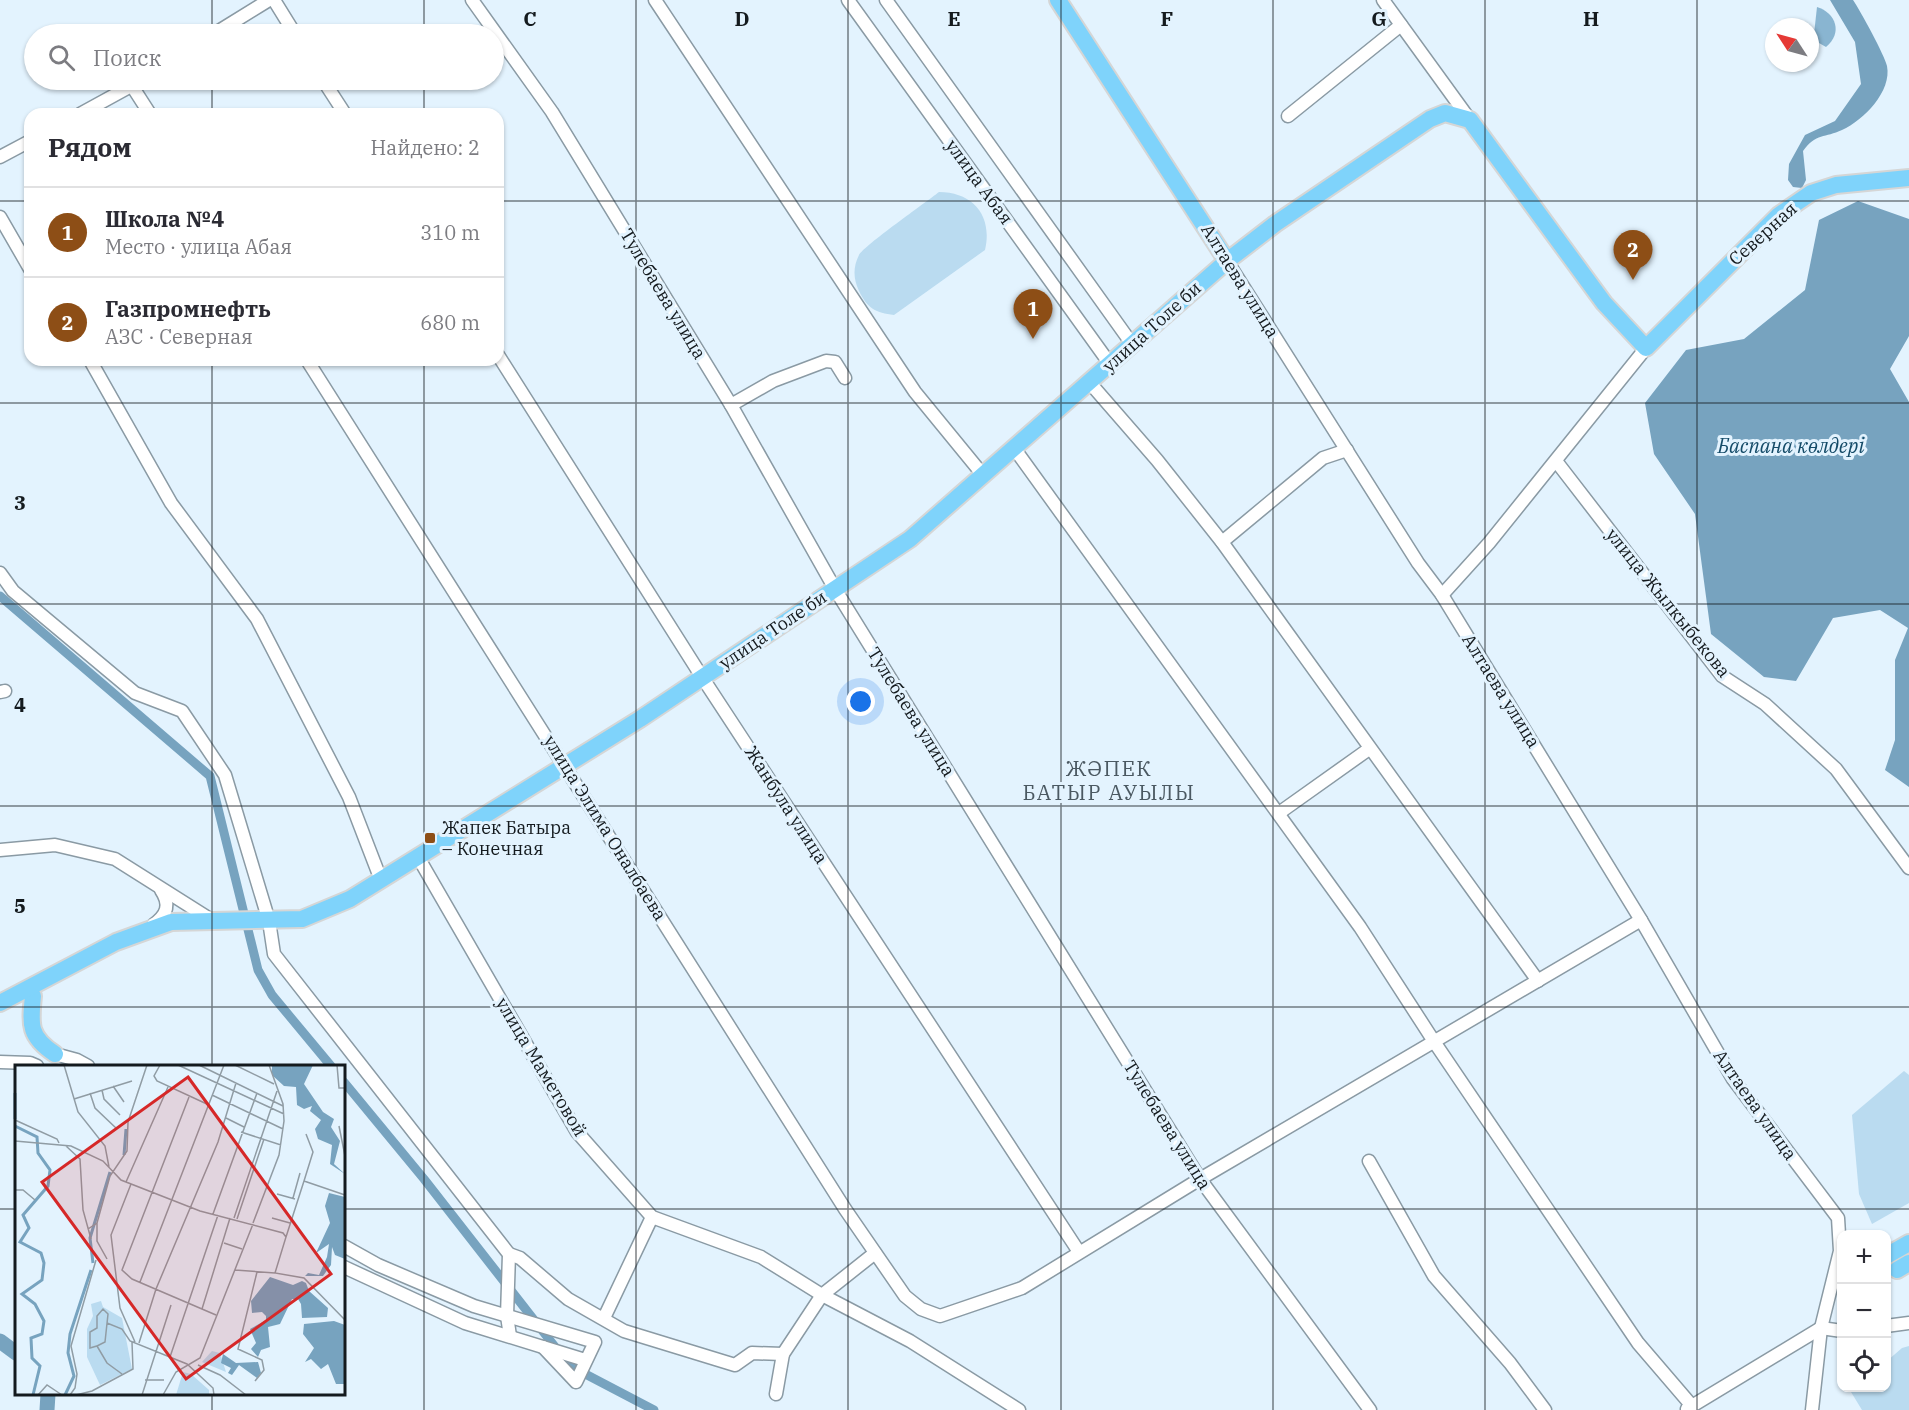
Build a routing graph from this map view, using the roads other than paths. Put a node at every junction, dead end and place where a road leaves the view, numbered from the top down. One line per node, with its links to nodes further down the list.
1 (269, 0): 9 (street)
2 (274, 0): 10 (street)
3 (472, 0): 11 (street, Тулебаева улица)
4 (655, 0): 40 (street)
5 (848, 0): 31 (street, улица Абая)
6 (886, 0): 28 (street, улица Абая)
7 (1058, 0): 27 (main road, Алтаева улица)
8 (1383, 0): 12 (street)
9 (230, 24)
10 (289, 24)
11 (489, 24)
12 (1401, 25): 20 (street); 21 (street)
13 (504, 45): 36 (street, Тулебаева улица)
14 (124, 90): 17 (street)
15 (140, 90): 18 (street)
16 (329, 90): 19 (street)
17 (91, 108)
18 (147, 108)
19 (341, 108)
20 (1288, 116)
21 (1470, 120): 27 (main road, улица Толе би); 29 (main road)
22 (24, 144): 23 (street)
23 (0, 157)
24 (1909, 178): 29 (main road, Северная)
25 (0, 217): 26 (street)
26 (24, 259)
27 (1227, 261): 28 (main road, улица Толе би); 38 (street, Алтаева улица)
28 (1132, 344): 31 (main road, улица Толе би)
29 (1646, 348): 39 (street)
30 (504, 364): 45 (street, Жанбула улица)
31 (1110, 364): 35 (main road, улица Толе би)
32 (93, 366): 52 (street)
33 (311, 366): 47 (street, улица Элима Оналбаева)
34 (845, 378): 36 (street)
35 (1090, 383): 37 (main road, улица Толе би); 41 (street)
36 (730, 405): 43 (street, Тулебаева улица)
37 (1014, 448): 40 (main road, улица Толе би); 48 (street)
38 (1347, 450): 41 (street); 44 (street, Алтаева улица)
39 (1556, 461): 44 (street); 51 (street, улица Жылкыбекова)
40 (983, 475): 43 (main road, улица Толе би)
41 (1222, 542): 46 (street)
42 (0, 573): 56 (street)
43 (835, 589): 45 (main road, улица Толе би); 68 (street, Тулебаева улица)
44 (1442, 595): 55 (street, Алтаева улица)
45 (702, 677): 47 (main road, улица Толе би); 74 (street, Жанбула улица)
46 (1369, 749): 48 (street); 58 (street)
47 (566, 765): 50 (main road, улица Толе би); 73 (street, улица Элима Оналбаева)
48 (1279, 813): 62 (street)
49 (0, 850): 53 (street)
50 (418, 857): 52 (main road, улица Толе би); 69 (street, улица Маметовой)
51 (1909, 868)
52 (381, 880): 56 (main road, улица Толе би)
53 (160, 889): 54 (street); 57 (street)
54 (218, 919): 56 (main road, улица Толе би); 57 (main road, улица Толе би); 59 (main road)
55 (1641, 920): 58 (street); 70 (street, Алтаева улица)
56 (269, 921): 75 (street)
57 (144, 931): 60 (main road, улица Толе би)
58 (1538, 981): 62 (street)
59 (33, 996): 61 (main road); 63 (main road)
60 (0, 1003)
61 (0, 1012)
62 (1435, 1043): 68 (street); 93 (street)
63 (55, 1054): 66 (street)
64 (0, 1062): 65 (street)
65 (35, 1065)
66 (86, 1065)
67 (1369, 1161): 96 (street)
68 (1200, 1179): 74 (street); 95 (street, Тулебаева улица)
69 (652, 1217): 80 (street, улица Маметовой); 83 (street)
70 (1839, 1230)
71 (1909, 1243): 76 (main road)
72 (345, 1247): 79 (street)
73 (875, 1252): 74 (street, улица Элима Оналбаева); 80 (street)
74 (1079, 1252)
75 (508, 1254): 82 (street); 83 (street)
76 (1891, 1254)
77 (1837, 1263): 86 (street, Алтаева улица)
78 (345, 1267): 81 (street)
79 (438, 1289): 81 (street); 82 (street)
80 (822, 1295): 90 (street); 94 (street, улица Маметовой)
81 (431, 1308): 88 (street)
82 (507, 1316): 88 (street); 91 (street)
83 (604, 1318): 90 (street)
84 (1909, 1323): 85 (street)
85 (1891, 1325)
86 (1821, 1328): 87 (street); 93 (street); 97 (street, Алтаева улица)
87 (1837, 1330)
88 (510, 1336): 89 (street)
89 (543, 1347): 91 (street); 91 (street)
90 (783, 1354): 92 (street)
91 (585, 1360)
92 (776, 1394)
93 (1689, 1408)
94 (1019, 1410)
95 (1370, 1410)
96 (1545, 1410)
97 (1812, 1410)

